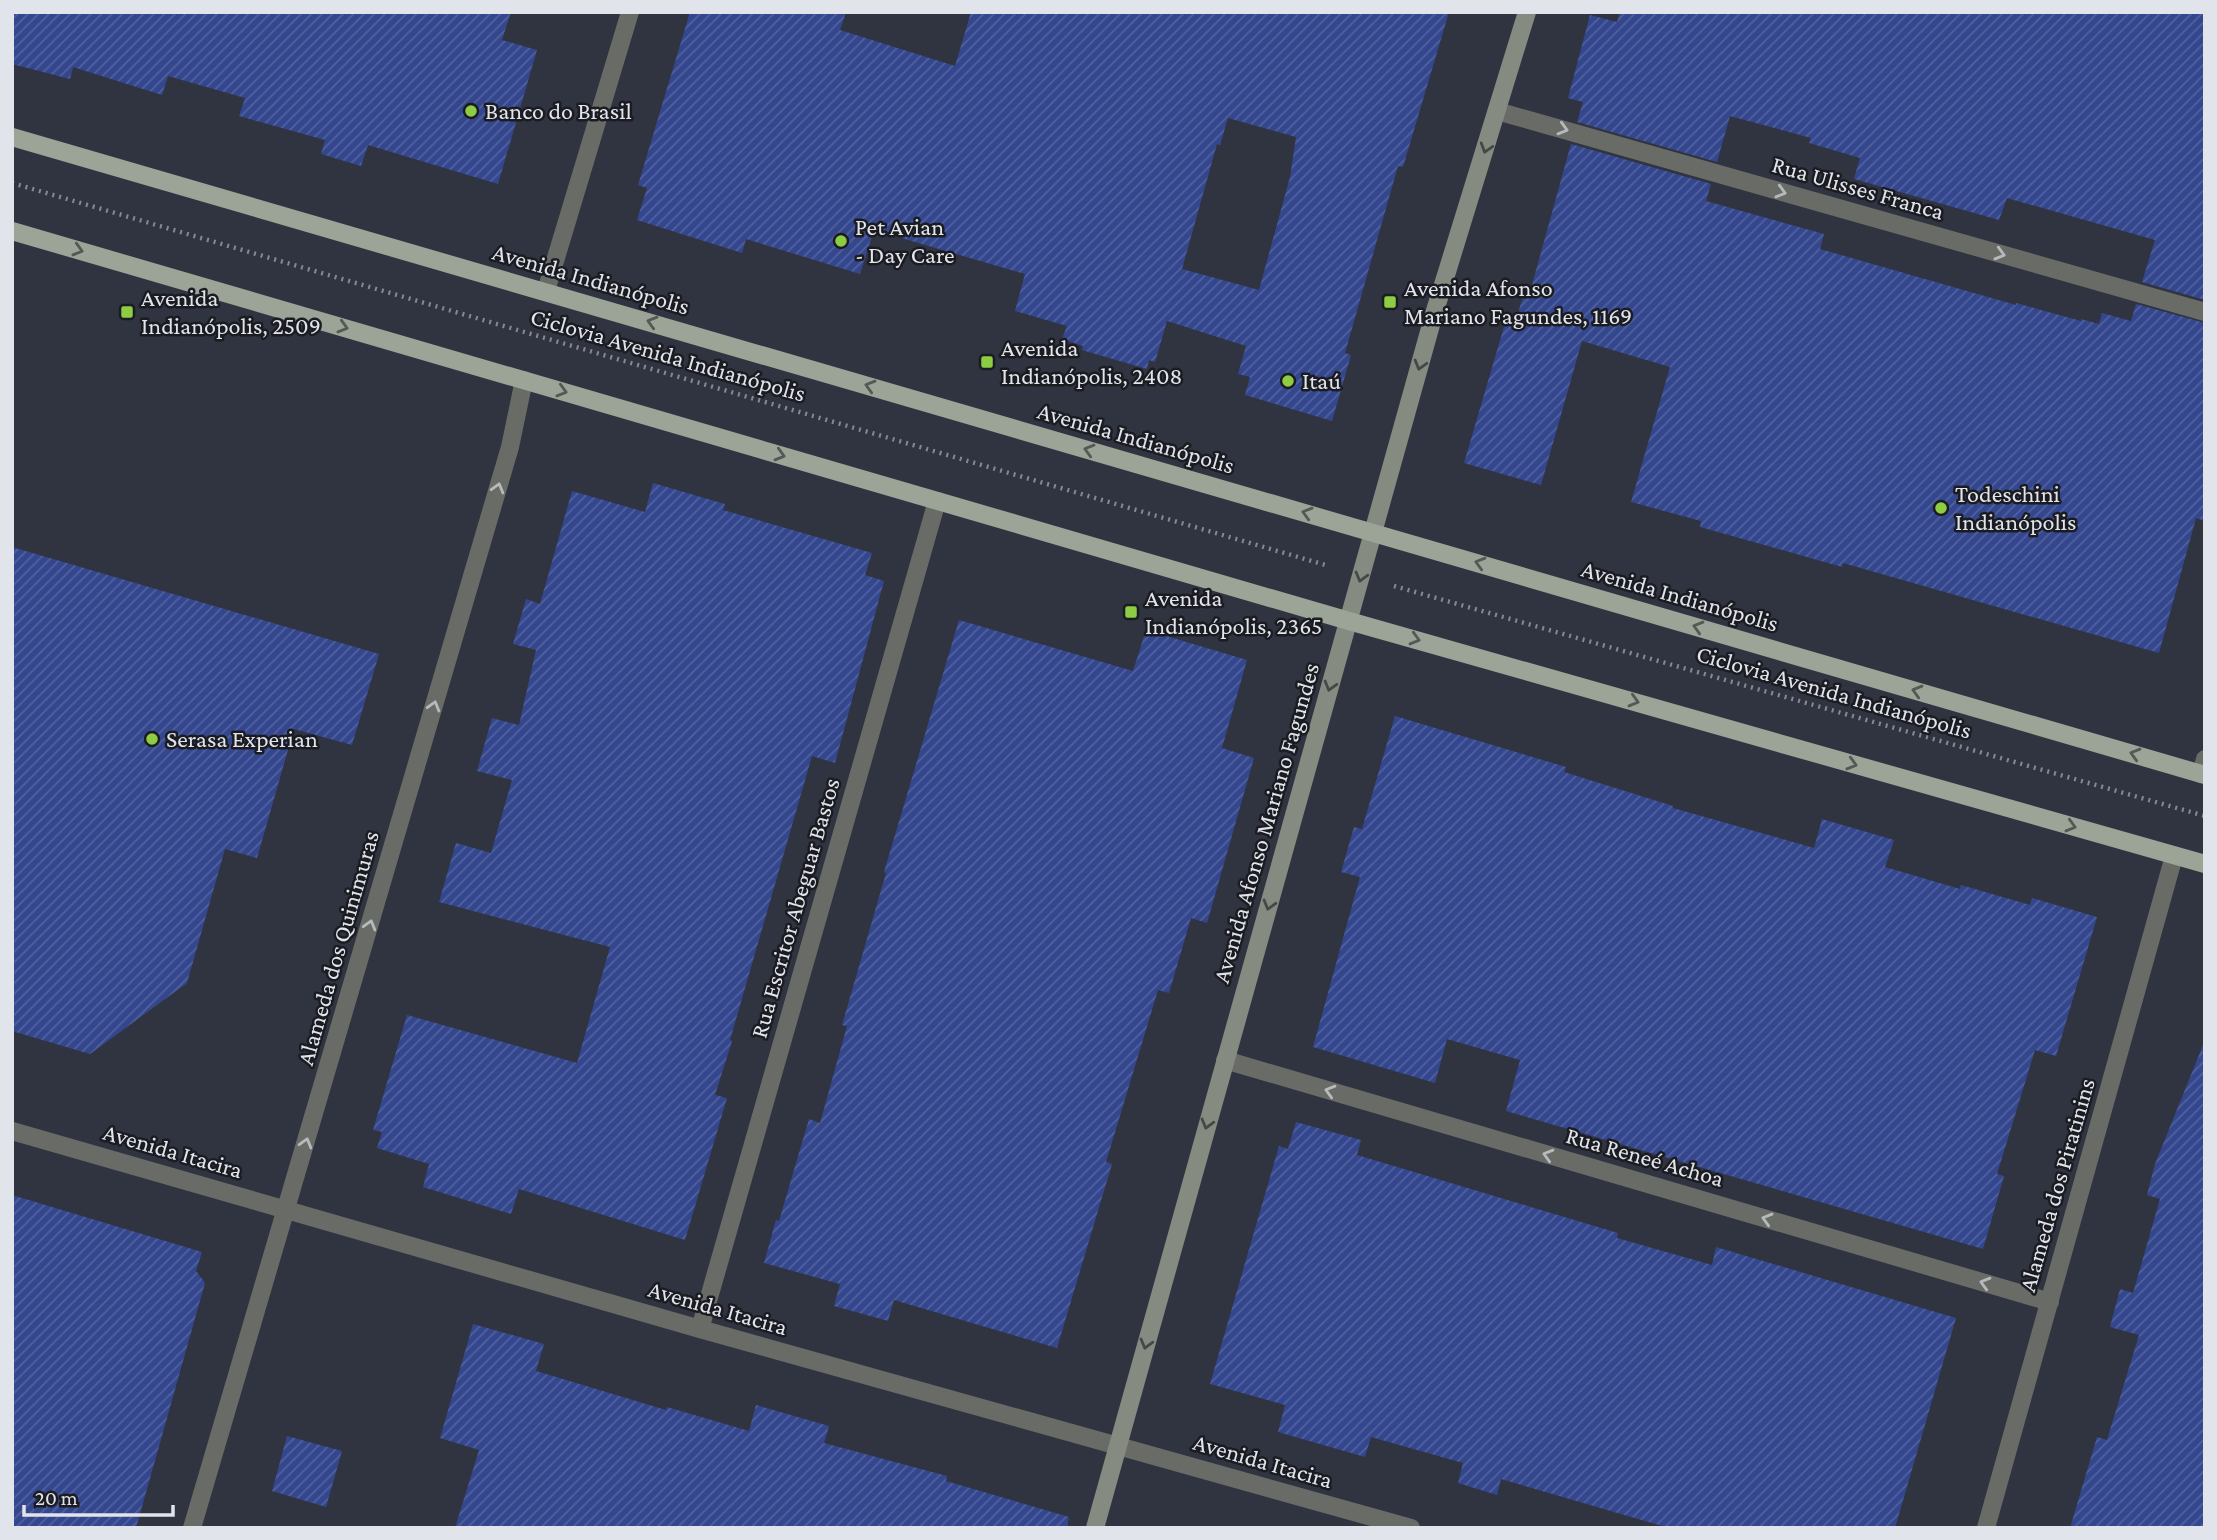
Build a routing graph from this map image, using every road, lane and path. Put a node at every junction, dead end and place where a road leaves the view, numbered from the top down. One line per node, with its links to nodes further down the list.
1 (630, 12): 7 (street)
2 (1527, 12): 3 (street, Avenida Afonso Mariano Fagundes)
3 (1497, 111): 8 (street, Rua Ulisses Franca, one-way to 8); 11 (street, Avenida Afonso Mariano Fagundes, one-way to 11)
4 (12, 137): 7 (main road, Avenida Indianópolis)
5 (12, 183): 12 (path, Ciclovia Avenida Indianópolis)
6 (12, 231): 9 (main road, one-way to 9)
7 (546, 291): 11 (main road, Avenida Indianópolis, one-way to 7)
8 (2205, 312)
9 (524, 380): 10 (main road, one-way to 10); 21 (street, Alameda dos Quinimuras, one-way to 9)
10 (937, 500): 14 (main road); 23 (street, Rua Escritor Abeguar Bastos)
11 (1373, 532): 14 (street, Avenida Afonso Mariano Fagundes, one-way to 14); 15 (main road, Avenida Indianópolis, one-way to 11)
12 (1313, 561)
13 (1453, 603): 16 (path, Ciclovia Avenida Indianópolis)
14 (1349, 621): 17 (main road, one-way to 17); 19 (street, Avenida Afonso Mariano Fagundes, one-way to 19)
15 (2203, 769)
16 (2205, 816)
17 (2174, 856): 18 (main road); 22 (street, Alameda dos Piratinins)
18 (2205, 864)
19 (1225, 1060): 22 (street, Rua Reneé Achoa, one-way to 19); 24 (street, Avenida Afonso Mariano Fagundes, one-way to 24)
20 (12, 1131): 21 (street, Avenida Itacira)
21 (287, 1209): 23 (street, Avenida Itacira); 25 (street, Alameda dos Quinimuras)
22 (2050, 1302): 28 (street, Alameda dos Piratinins)
23 (701, 1329): 24 (street, Avenida Itacira)
24 (1118, 1446): 26 (street, Avenida Afonso Mariano Fagundes); 27 (street, Avenida Itacira)
25 (192, 1528)
26 (1095, 1528)
27 (1411, 1528)
28 (1986, 1528)

